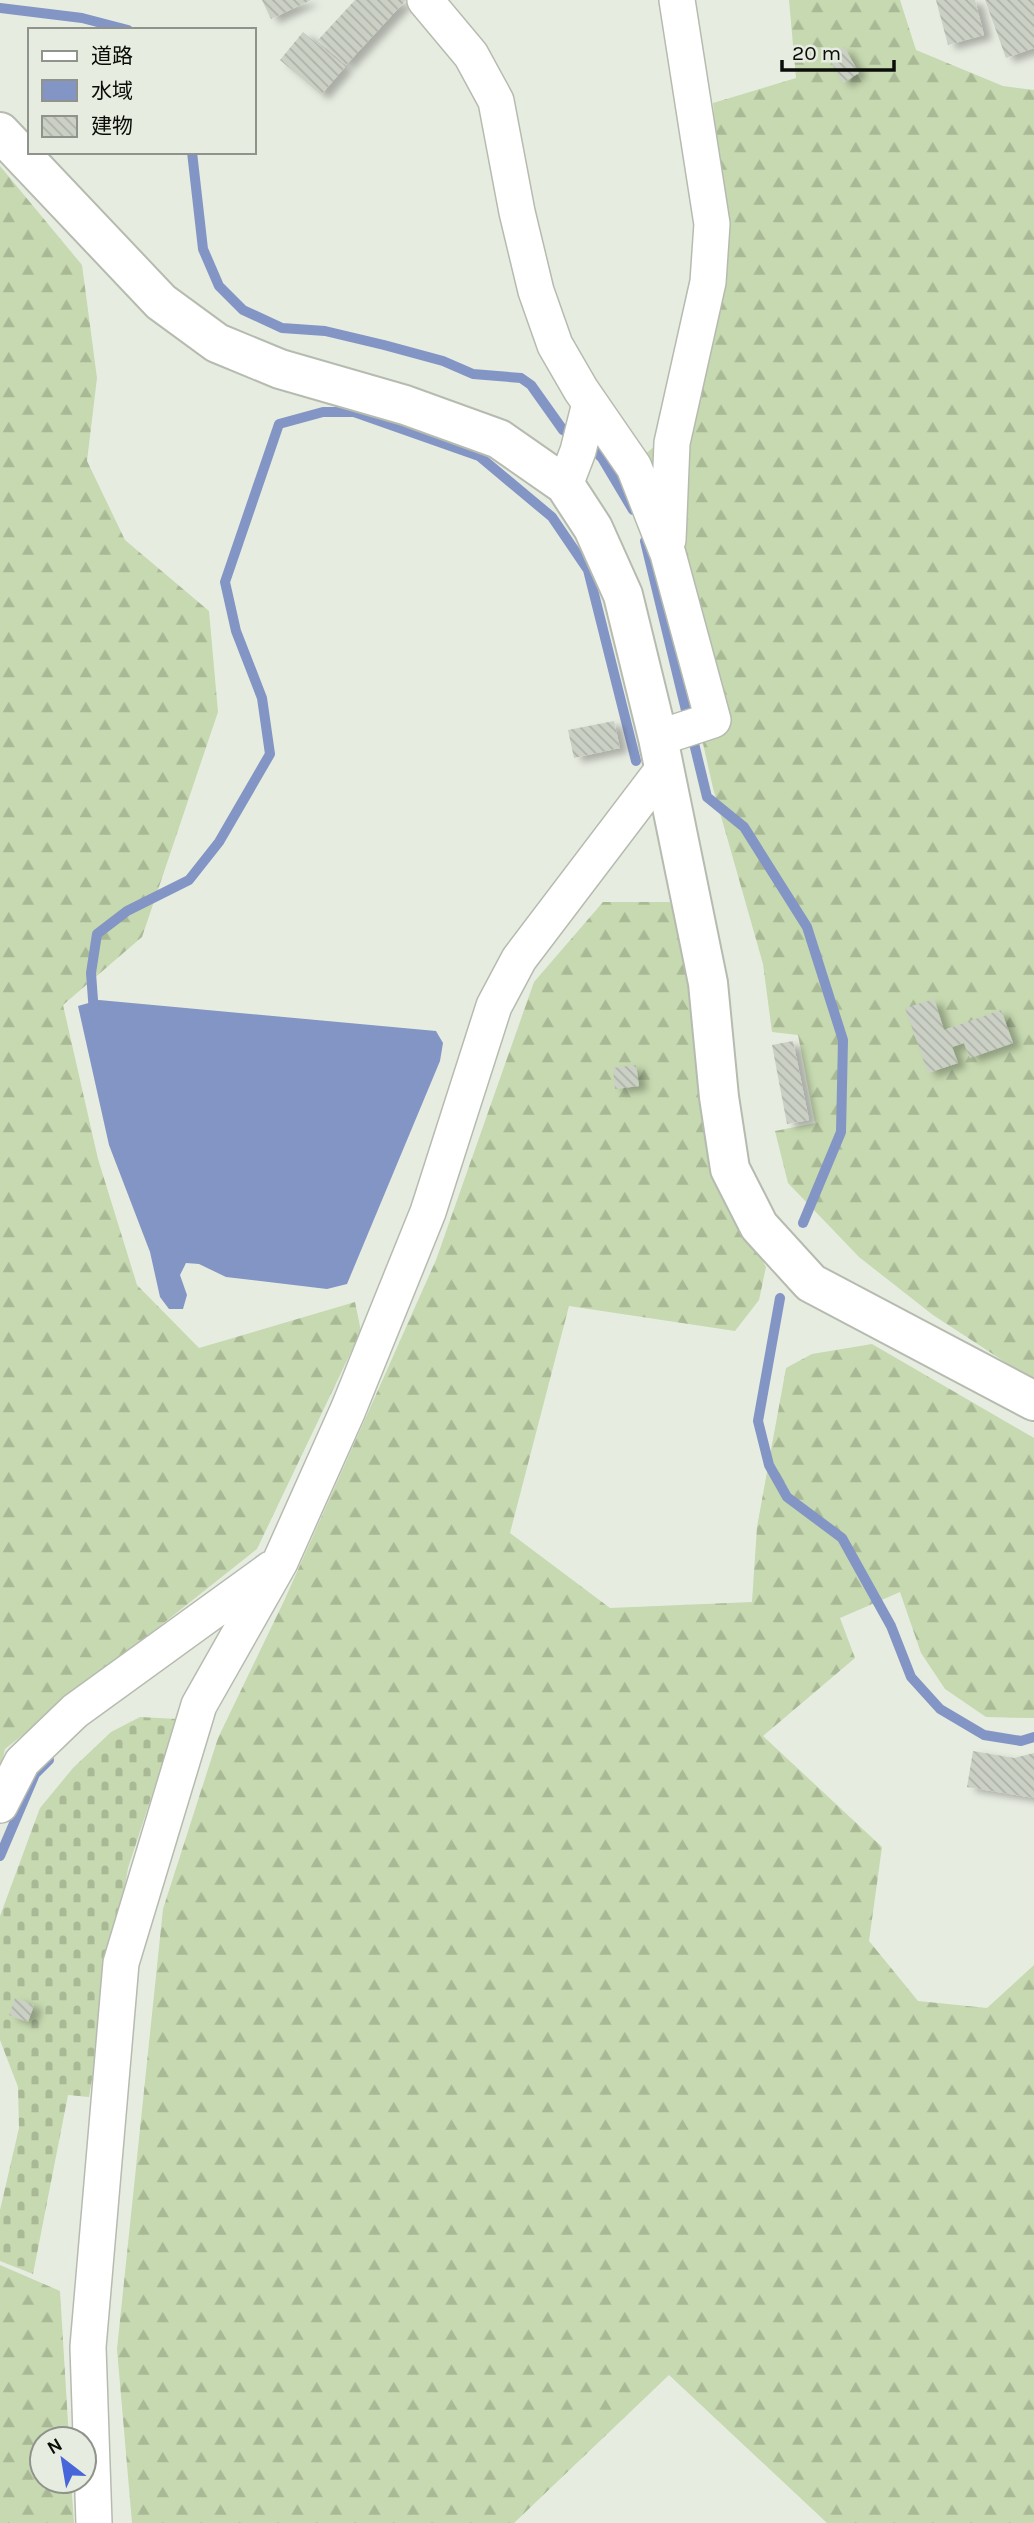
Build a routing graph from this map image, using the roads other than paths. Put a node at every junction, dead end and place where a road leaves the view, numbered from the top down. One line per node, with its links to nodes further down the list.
1 (425, 0): 4 (street)
2 (677, 0): 5 (street)
3 (0, 132): 4 (street)
4 (579, 443): 5 (street); 6 (street)
5 (668, 554): 6 (street)
6 (676, 740): 7 (street); 8 (street)
7 (1034, 1401)
8 (281, 1562): 9 (street); 10 (street)
9 (0, 1805)
10 (94, 2523)

